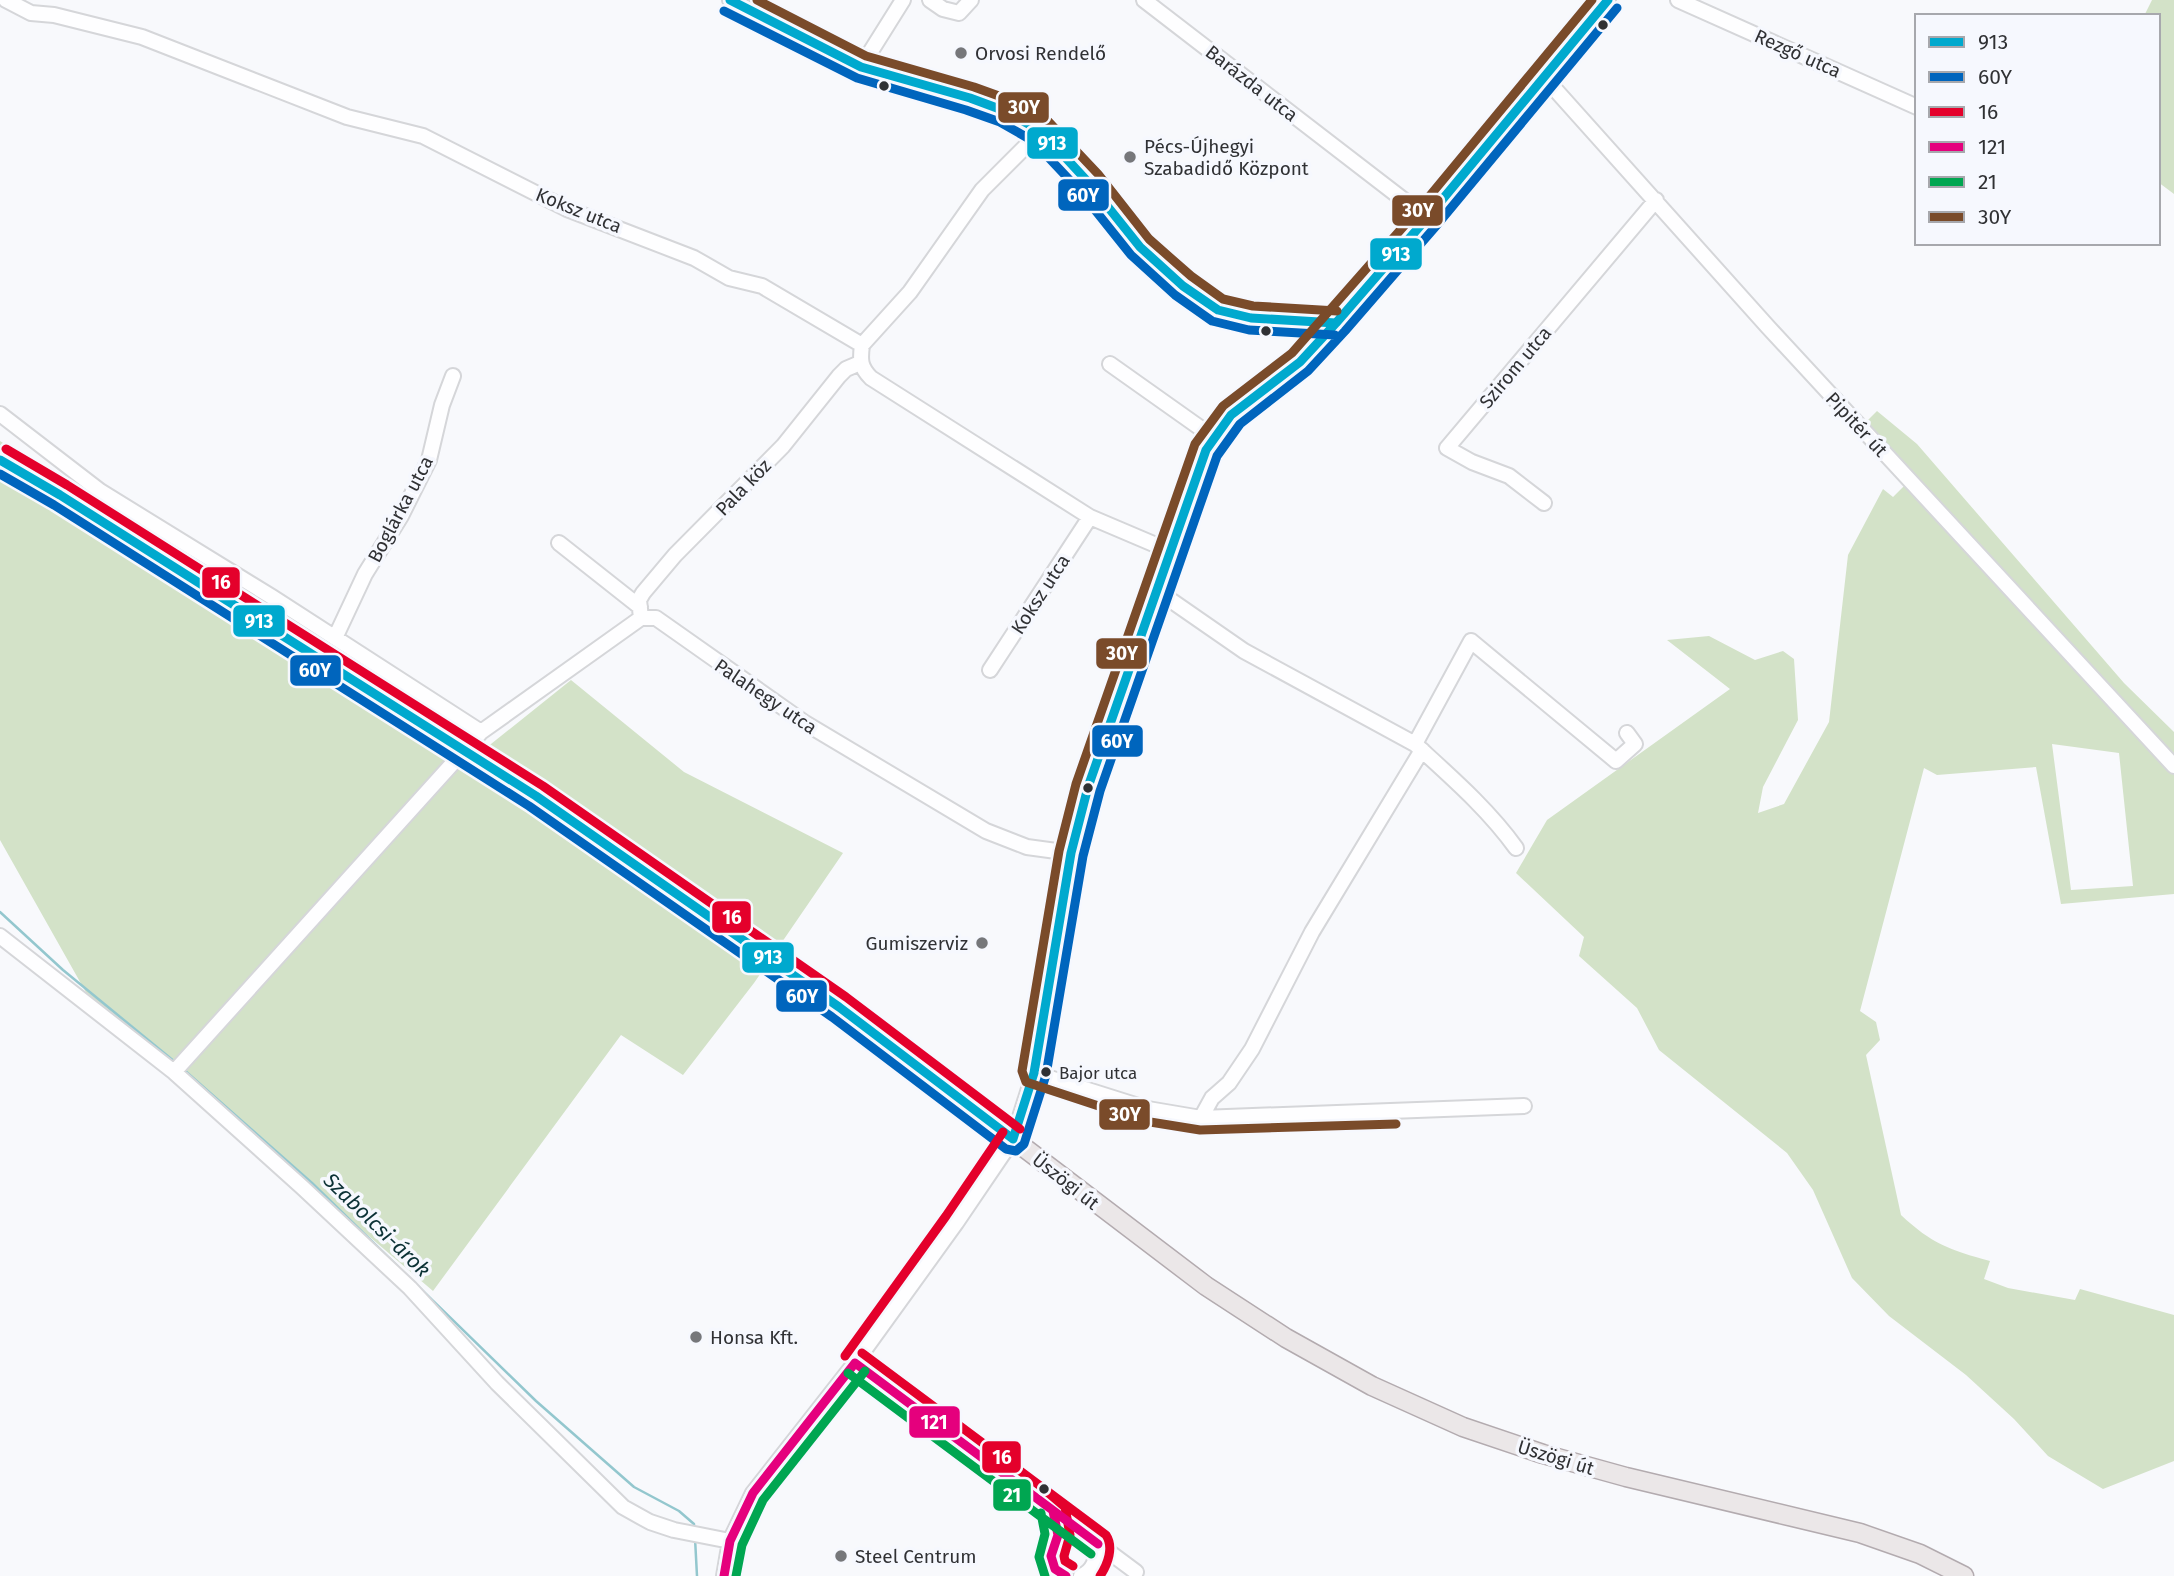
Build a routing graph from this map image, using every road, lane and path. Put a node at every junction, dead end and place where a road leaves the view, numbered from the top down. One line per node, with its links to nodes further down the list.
1 (6, 0): 16 (street, Koksz utca)
2 (730, 0): 9 (street)
3 (903, 0): 9 (street)
4 (930, 0): 5 (street)
5 (971, 0)
6 (1144, 0): 14 (street, Barázda utca)
7 (1608, 0): 10 (street)
8 (1678, 0): 11 (street, Rezgő utca)
9 (861, 67): 12 (street)
10 (1545, 77): 13 (street, Pipitér út); 14 (street)
11 (1915, 106)
12 (1041, 131): 15 (street); 16 (street)
13 (1656, 200): 23 (street, Szirom utca); 35 (street, Pipitér út)
14 (1427, 218): 15 (street)
15 (1336, 323): 21 (street)
16 (862, 345): 17 (street)
17 (860, 363): 24 (street); 28 (street, Pala köz)
18 (1110, 363): 21 (street)
19 (453, 376): 29 (street, Boglárka utca)
20 (0, 414): 29 (street)
21 (1213, 438): 26 (street)
22 (0, 460): 34 (main road, Üszögi út)
23 (1544, 503)
24 (1090, 517): 26 (street); 30 (street, Koksz utca)
25 (559, 543): 28 (street, Palahegy utca)
26 (1170, 551): 27 (street)
27 (1156, 590): 33 (street); 37 (street)
28 (641, 612): 31 (street); 37 (street, Palahegy utca)
29 (335, 638): 31 (street)
30 (990, 670)
31 (481, 732): 34 (street)
32 (1627, 733): 33 (street)
33 (1418, 747): 36 (street); 42 (street)
34 (465, 750): 39 (street); 43 (main road, Üszögi út)
35 (2174, 766)
36 (1516, 848)
37 (1071, 853): 40 (street)
38 (0, 936): 39 (street)
39 (178, 1068): 46 (street)
40 (1034, 1073): 42 (street); 43 (street)
41 (1524, 1107): 42 (street)
42 (1201, 1118)
43 (1013, 1139): 44 (street); 52 (main road, Üszögi út)
44 (855, 1363): 45 (street); 46 (street)
45 (1053, 1511): 47 (street); 50 (street)
46 (730, 1541): 49 (street)
47 (1098, 1544): 48 (street); 51 (street)
48 (1136, 1572)
49 (723, 1576)
50 (1066, 1576)
51 (1081, 1576)
52 (1964, 1576)

